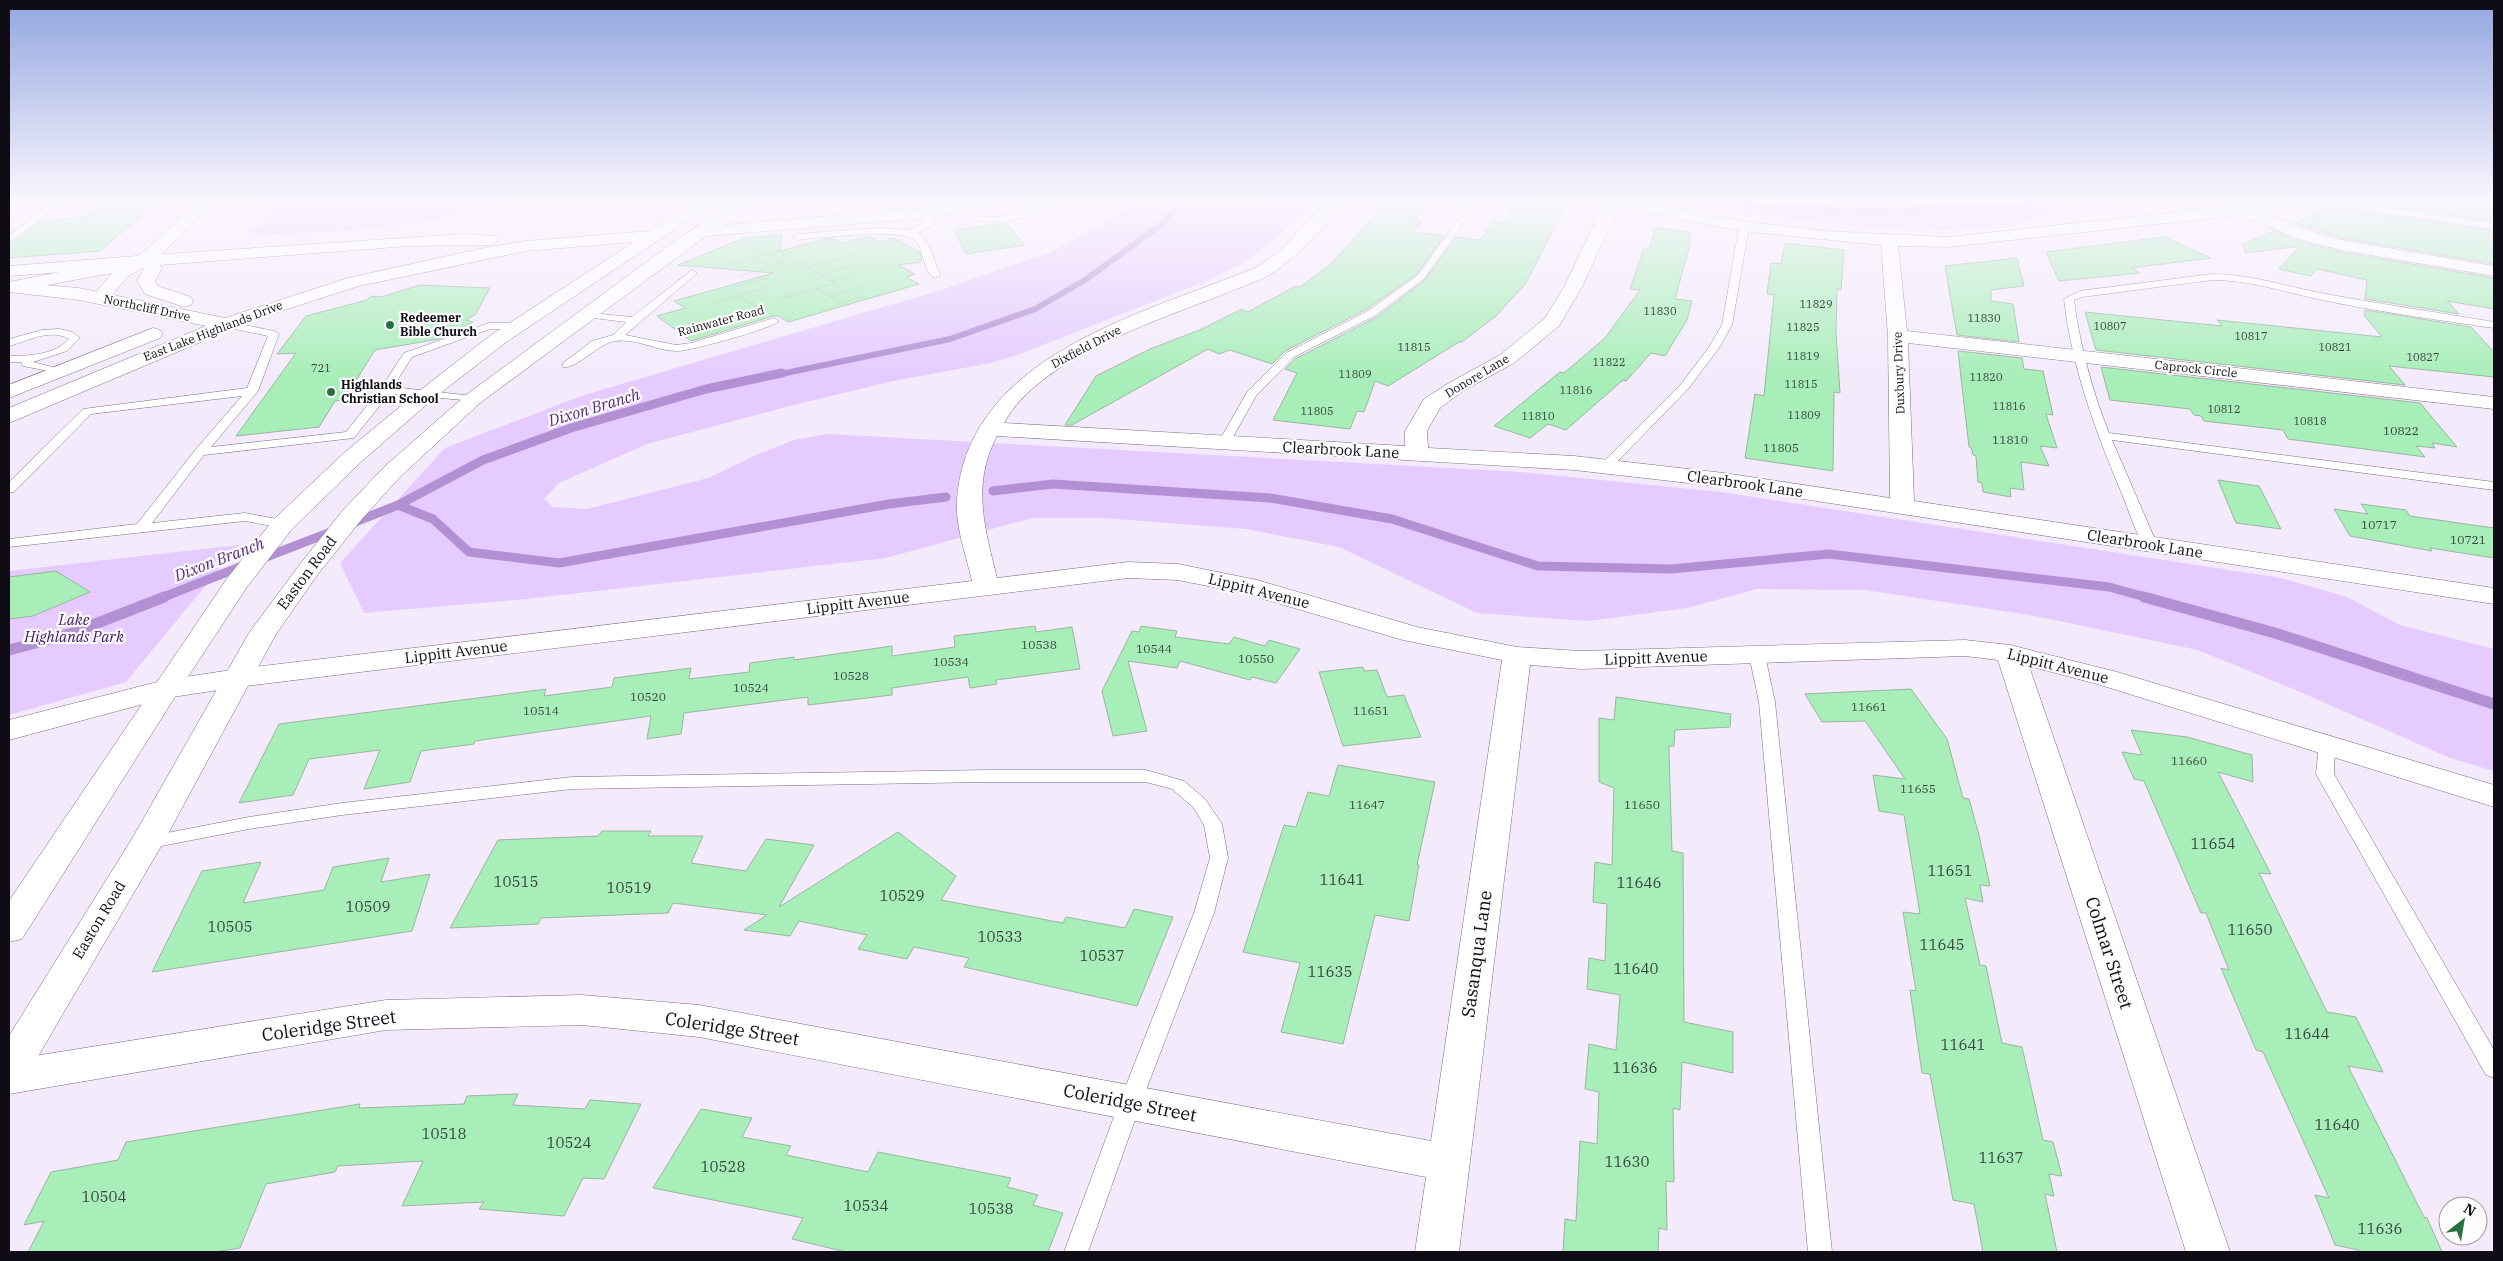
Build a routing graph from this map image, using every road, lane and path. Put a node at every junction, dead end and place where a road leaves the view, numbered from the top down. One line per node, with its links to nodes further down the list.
1 (140, 261): 34 (street)
2 (143, 261): 46 (street)
3 (145, 261): 53 (street, Northcliff Drive)
4 (387, 261): 53 (street, East Lake Highlands Drive)
5 (449, 261): 53 (street, East Lake Highlands Drive)
6 (616, 261): 56 (street)
7 (660, 261): 51 (street, Easton Road)
8 (745, 261): 29 (path)
9 (760, 261): 23 (path)
10 (763, 261): 25 (path)
11 (779, 261): 22 (path)
12 (788, 261): 22 (path)
13 (797, 261): 26 (path)
14 (834, 261): 26 (path)
15 (930, 261): 31 (lane)
16 (1278, 261): 73 (street, Dixfield Drive)
17 (1433, 261): 75 (lane)
18 (1585, 261): 77 (street, Donore Lane)
19 (1738, 261): 78 (lane)
20 (1891, 261): 58 (street, Duxbury Drive)
21 (2434, 261): 27 (street)
22 (782, 263): 25 (path)
23 (751, 264)
24 (858, 264): 32 (path)
25 (772, 267): 28 (path)
26 (809, 268): 32 (path)
27 (2494, 271)
28 (753, 272): 33 (path); 35 (path)
29 (692, 273): 54 (lane, Rainwater Road)
30 (857, 274): 36 (path)
31 (935, 274)
32 (820, 275): 36 (path)
33 (740, 276)
34 (10, 281): 46 (street, Northcliff Drive)
35 (756, 281): 40 (path); 42 (path)
36 (831, 281): 37 (path)
37 (834, 283): 38 (path); 41 (path)
38 (839, 286)
39 (862, 286): 43 (path)
40 (730, 288)
41 (816, 288): 43 (path); 45 (path)
42 (738, 296): 49 (path); 50 (path)
43 (830, 296): 44 (path)
44 (866, 296)
45 (785, 297): 47 (path); 48 (path)
46 (100, 298): 52 (street, Northcliff Drive)
47 (791, 301)
48 (769, 302)
49 (714, 303)
50 (761, 304)
51 (585, 314): 54 (lane); 70 (street, Easton Road)
52 (194, 317): 53 (street, Northcliff Drive); 65 (street, East Lake Highlands Drive)
53 (221, 317): 67 (lane); 72 (street, East Lake Highlands Drive)
54 (634, 320): 59 (lane, Rainwater Road)
55 (774, 322): 59 (lane, Rainwater Road)
56 (517, 326): 66 (lane); 69 (street)
57 (2494, 326): 61 (lane)
58 (1898, 336): 61 (street, Caprock Circle); 81 (street, Duxbury Drive)
59 (617, 337): 64 (lane, Rainwater Road)
60 (9, 343): 62 (lane)
61 (2077, 356): 71 (street, Caprock Circle); 74 (lane)
62 (27, 358): 63 (lane); 65 (lane)
63 (9, 359)
64 (568, 365)
65 (60, 372): 68 (street, East Lake Highlands Drive)
66 (386, 390): 69 (lane); 76 (lane)
67 (252, 391): 76 (lane); 80 (lane)
68 (9, 392)
69 (426, 395): 70 (lane); 82 (street)
70 (473, 399): 91 (street, Easton Road)
71 (2494, 403)
72 (9, 416)
73 (989, 429): 75 (street, Clearbrook Lane); 86 (street, Dixfield Drive)
74 (2106, 436): 79 (lane); 85 (lane)
75 (1224, 443): 77 (street, Clearbrook Lane)
76 (200, 452): 83 (lane)
77 (1417, 454): 78 (street, Clearbrook Lane)
78 (1605, 467): 81 (street, Clearbrook Lane)
79 (2494, 486)
80 (9, 489)
81 (1902, 506): 85 (street, Clearbrook Lane)
82 (283, 524): 83 (lane); 92 (street)
83 (141, 528): 84 (lane)
84 (9, 543)
85 (2150, 544): 87 (street, Clearbrook Lane)
86 (986, 587): 89 (street, Lippitt Avenue); 91 (street, Lippitt Avenue)
87 (2494, 596)
88 (2010, 653): 90 (street, Lippitt Avenue); 94 (street, Lippitt Avenue); 106 (street, Colmar Street)
89 (1517, 655): 90 (street, Lippitt Avenue); 102 (street, Sasanqua Lane)
90 (1757, 655): 105 (lane)
91 (238, 678): 92 (street, Lippitt Avenue); 96 (street, Easton Road)
92 (164, 689): 93 (street, Lippitt Avenue); 97 (street)
93 (9, 730)
94 (2327, 745): 95 (street, Lippitt Avenue); 98 (lane)
95 (2494, 796)
96 (146, 843): 99 (street, Easton Road); 101 (lane)
97 (9, 930)
98 (2494, 1069)
99 (9, 1070)
100 (9, 1077): 101 (street, Coleridge Street)
101 (1130, 1103): 102 (street, Coleridge Street); 103 (lane)
102 (1449, 1163): 104 (street, Sasanqua Lane)
103 (1076, 1252)
104 (1437, 1252)
105 (1820, 1252)
106 (2208, 1252)

